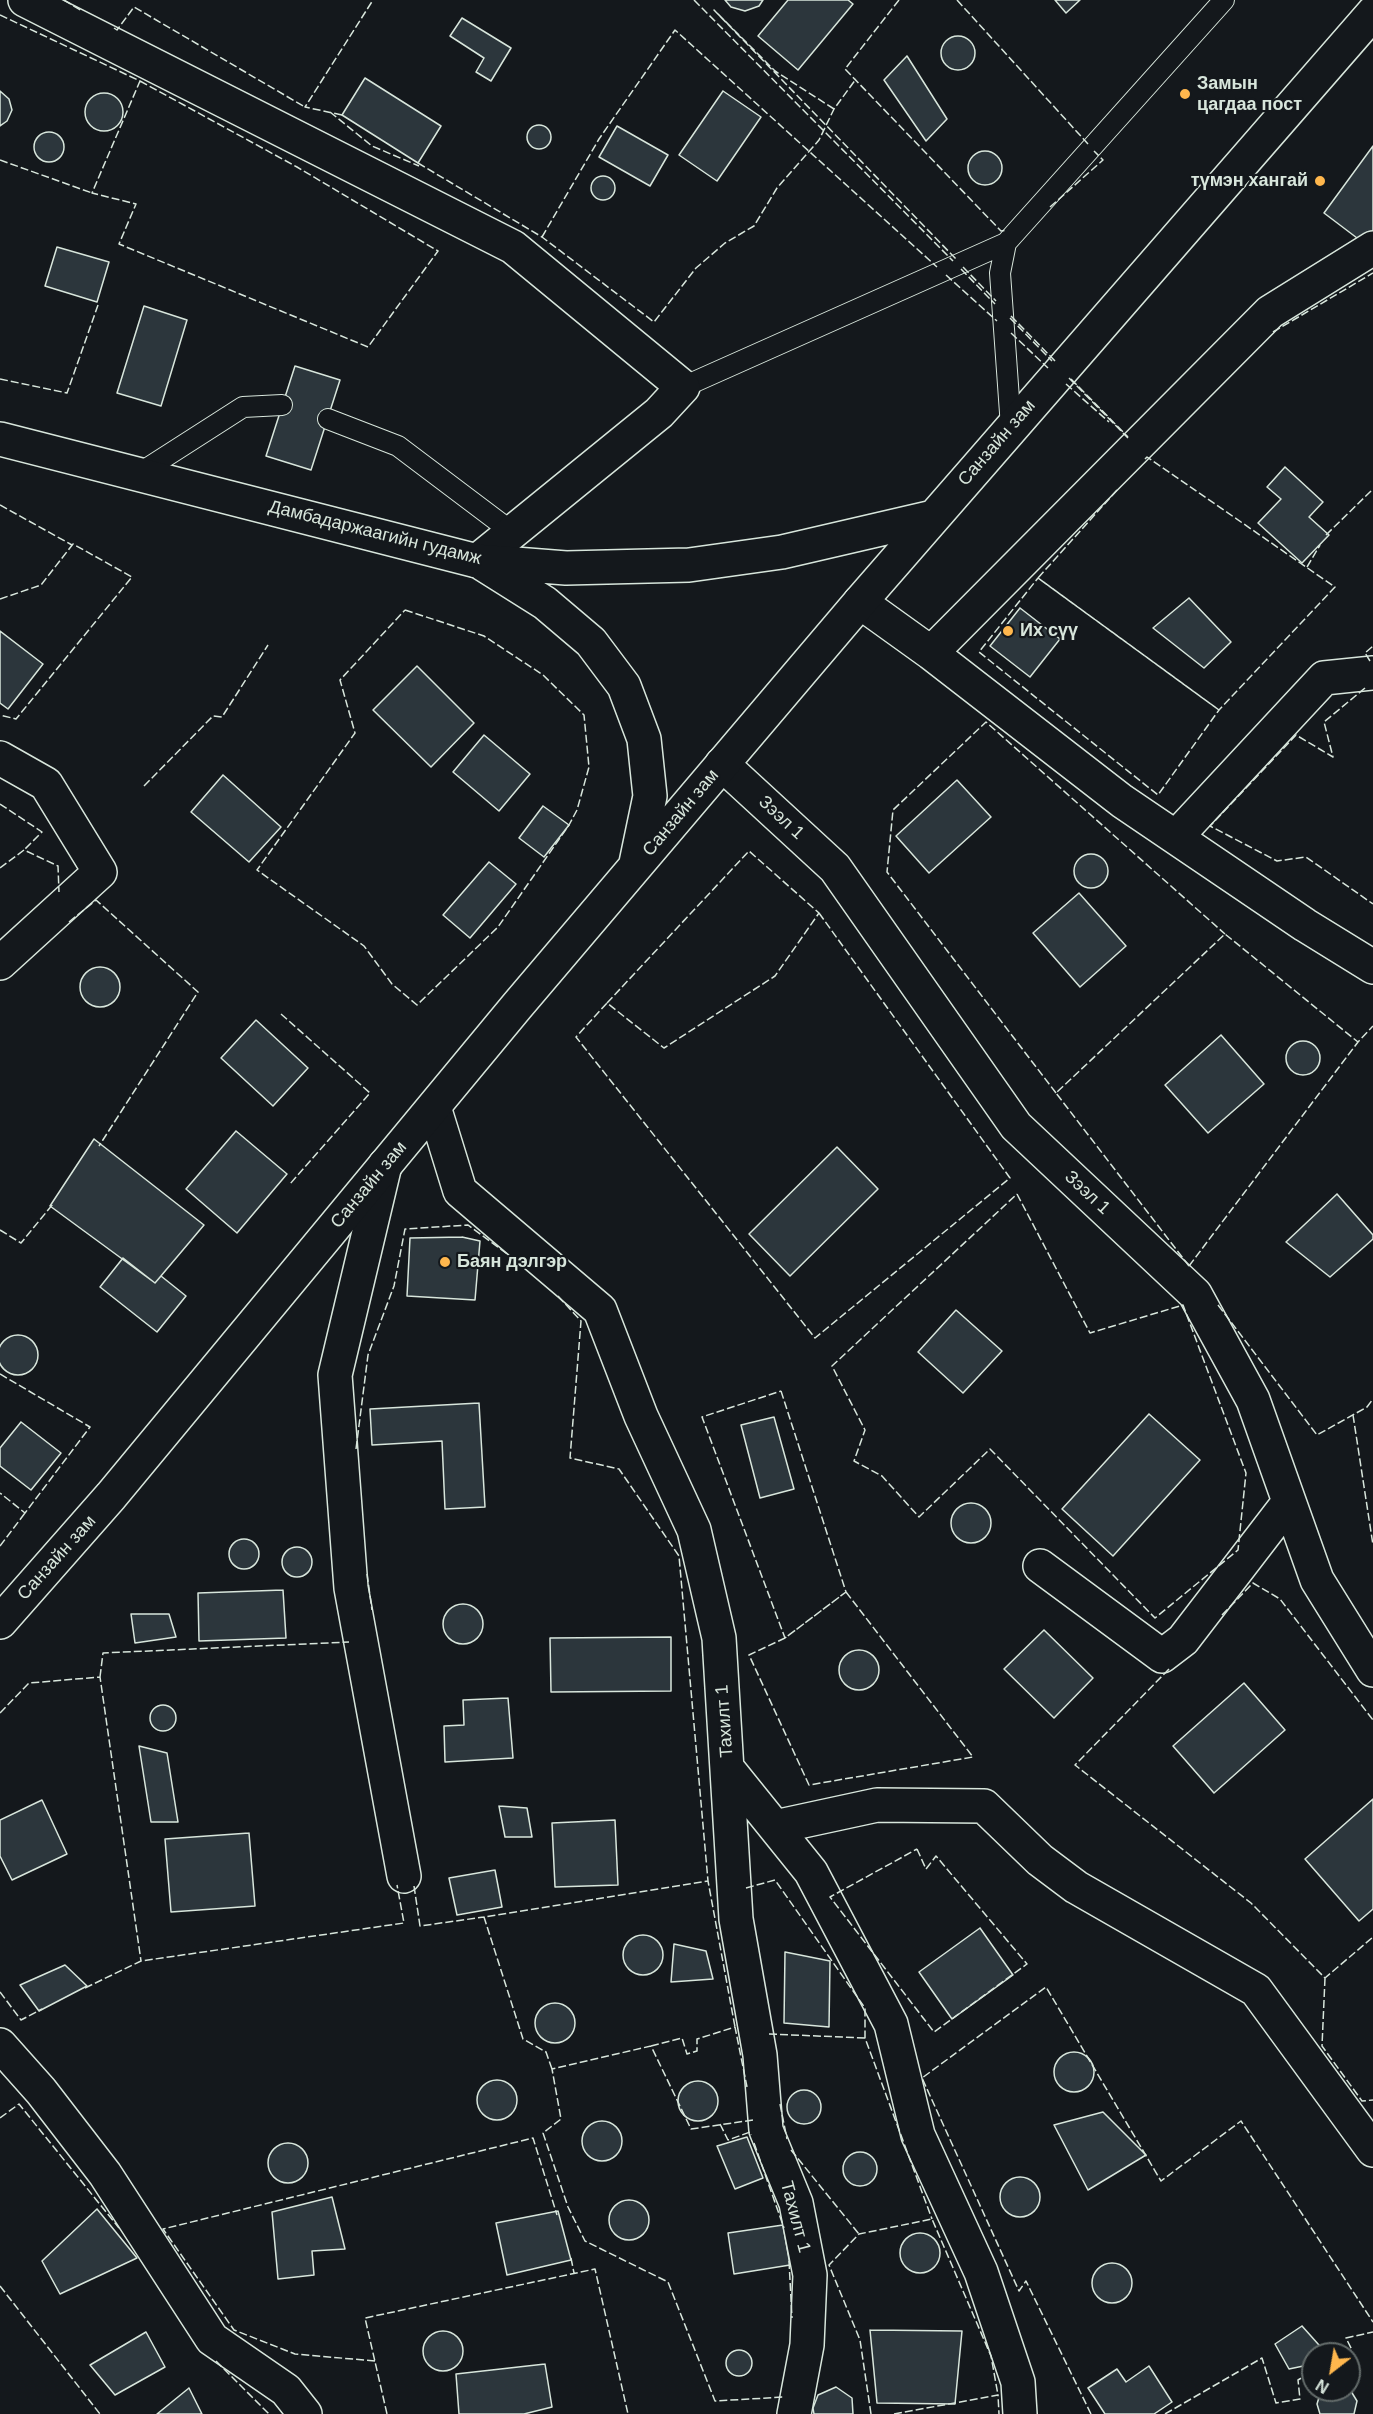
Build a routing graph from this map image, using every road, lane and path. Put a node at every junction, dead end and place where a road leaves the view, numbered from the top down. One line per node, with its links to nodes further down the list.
1 (25, 0): 6 (street)
2 (1224, 0): 4 (lane)
3 (1373, 13): 9 (street, Санзайн зам)
4 (1006, 243): 6 (lane); 9 (lane)
5 (1373, 248): 16 (street)
6 (683, 387): 13 (street)
7 (282, 405): 11 (lane)
8 (328, 419): 13 (lane)
9 (1011, 428): 12 (street, Санзайн зам)
10 (0, 439): 11 (street, Дамбадаржаагийн гудамж)
11 (140, 473): 14 (street, Дамбадаржаагийн гудамж)
12 (933, 517): 14 (street, Дамбадаржаагийн гудамж); 15 (street, Санзайн зам)
13 (512, 532): 14 (street)
14 (477, 561): 21 (street)
15 (860, 602): 16 (street); 19 (street, Санзайн зам)
16 (931, 653): 20 (street)
17 (1373, 673): 20 (street)
18 (0, 758): 22 (street)
19 (723, 764): 21 (street, Санзайн зам); 26 (street, Зээл 1)
20 (1176, 837): 23 (street)
21 (635, 868): 24 (street, Санзайн зам)
22 (0, 963)
23 (1373, 967)
24 (434, 1107): 25 (street, Санзайн зам); 30 (street, Тахилт 1)
25 (386, 1165): 28 (street, Санзайн зам); 32 (street)
26 (1289, 1502): 27 (street); 29 (street, Зээл 1)
27 (1040, 1566)
28 (0, 1622)
29 (1368, 1651)
30 (728, 1769): 31 (street); 36 (street, Тахилт 1)
31 (775, 1827): 34 (street); 37 (street)
32 (404, 1875)
33 (0, 2045): 35 (street)
34 (1373, 2150)
35 (305, 2414)
36 (794, 2414)
37 (1020, 2414)

